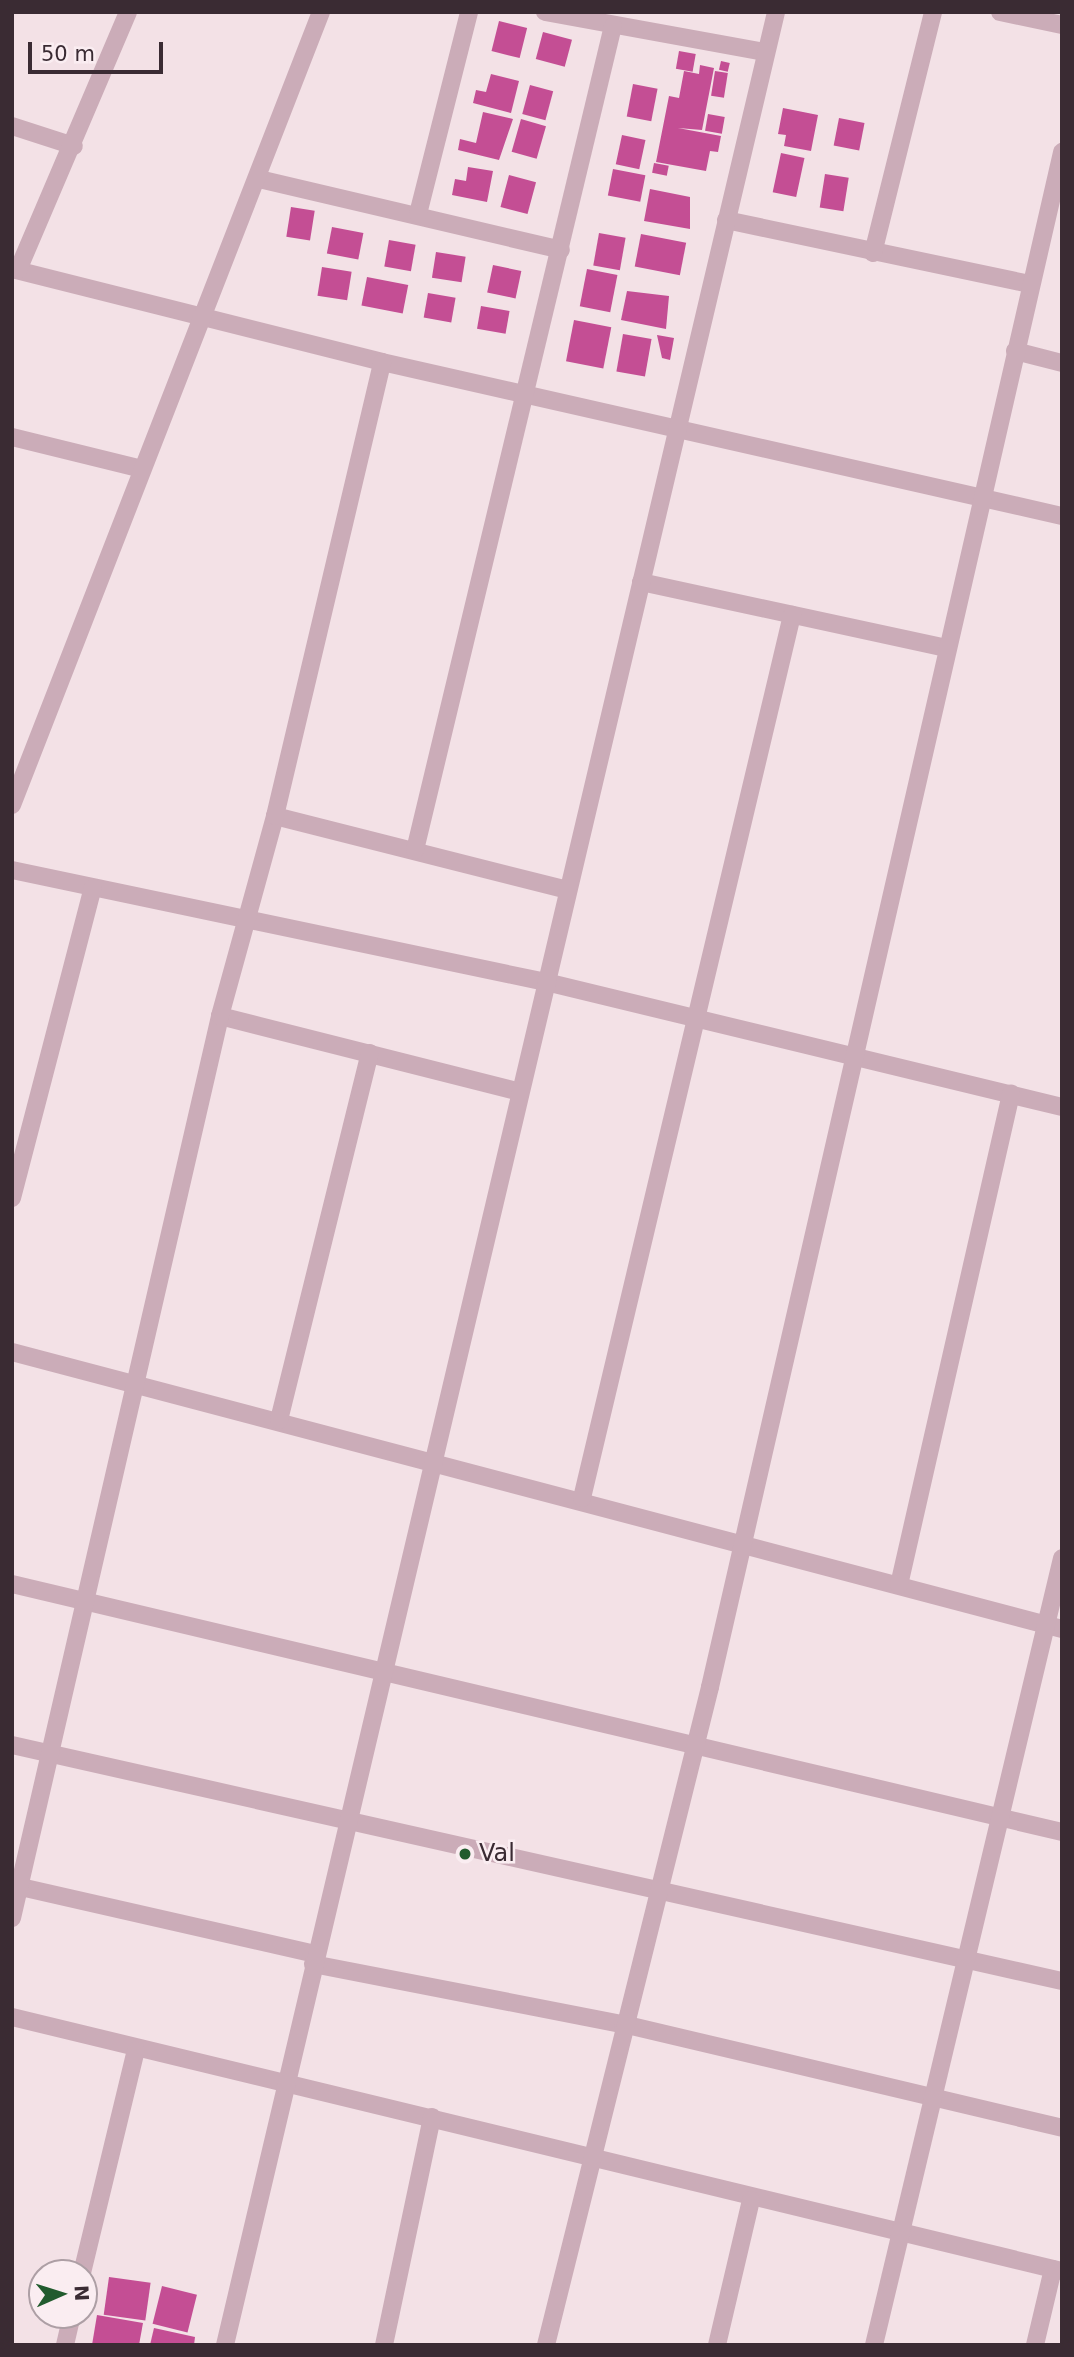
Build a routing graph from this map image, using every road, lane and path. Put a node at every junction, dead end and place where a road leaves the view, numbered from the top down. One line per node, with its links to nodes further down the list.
1 (128, 12): 12 (street)
2 (321, 12): 14 (street)
3 (470, 12): 15 (street)
4 (545, 12): 9 (street)
5 (776, 12): 10 (street)
6 (933, 12): 18 (street)
7 (1000, 12): 8 (street)
8 (1062, 25)
9 (613, 26): 10 (street); 17 (street)
10 (765, 51): 16 (street)
11 (12, 126): 12 (street)
12 (74, 146): 19 (street)
13 (1062, 152): 20 (street)
14 (259, 179): 15 (street); 21 (street)
15 (418, 214): 17 (street)
16 (726, 220): 18 (street); 26 (street)
17 (561, 250): 25 (street)
18 (873, 253): 20 (street)
19 (15, 269): 21 (street)
20 (1030, 284): 22 (street)
21 (207, 315): 23 (street); 28 (street)
22 (1014, 351): 24 (street); 29 (street)
23 (382, 362): 25 (street); 35 (street)
24 (1062, 363)
25 (527, 392): 26 (street); 36 (street)
26 (678, 426): 29 (street); 31 (street)
27 (12, 437): 28 (street)
28 (142, 469): 34 (street)
29 (982, 498): 30 (street); 33 (street)
30 (1062, 516)
31 (640, 582): 32 (street); 39 (street)
32 (792, 615): 33 (street); 43 (street)
33 (947, 648): 45 (street)
34 (12, 805)
35 (275, 816): 36 (street); 40 (street)
36 (415, 850): 39 (street)
37 (12, 870): 38 (street)
38 (93, 888): 40 (street); 49 (street)
39 (568, 890): 41 (street)
40 (251, 915): 41 (street); 42 (street)
41 (546, 982): 43 (street); 46 (street)
42 (220, 1016): 44 (street); 51 (street)
43 (697, 1021): 45 (street); 54 (street)
44 (370, 1053): 46 (street); 52 (street)
45 (851, 1058): 47 (street); 55 (street)
46 (520, 1092): 53 (street)
47 (1011, 1094): 48 (street); 58 (street)
48 (1062, 1107)
49 (12, 1198)
50 (12, 1352): 51 (street)
51 (138, 1385): 52 (street); 59 (street)
52 (279, 1420): 53 (street)
53 (432, 1461): 54 (street); 61 (street)
54 (582, 1498): 55 (street)
55 (741, 1539): 58 (street); 62 (street)
56 (1062, 1558): 60 (street)
57 (12, 1584): 59 (street)
58 (899, 1585): 60 (street)
59 (88, 1601): 61 (street); 64 (street)
60 (1054, 1627): 66 (street)
61 (382, 1667): 62 (street); 65 (street)
62 (697, 1741): 66 (street); 69 (street)
63 (12, 1745): 64 (street)
64 (50, 1753): 65 (street); 68 (street)
65 (345, 1818): 69 (street); 72 (street)
66 (1002, 1819): 67 (street); 71 (street)
67 (1062, 1832)
68 (16, 1886): 70 (street); 72 (street)
69 (658, 1892): 71 (street); 75 (street)
70 (12, 1918)
71 (966, 1958): 73 (street); 78 (street)
72 (314, 1959): 75 (street); 77 (street)
73 (1062, 1981)
74 (12, 2017): 76 (street)
75 (623, 2024): 78 (street); 81 (street)
76 (136, 2050): 77 (street); 84 (street)
77 (288, 2085): 79 (street); 86 (street)
78 (931, 2096): 80 (street); 83 (street)
79 (432, 2117): 81 (street); 87 (street)
80 (1062, 2128)
81 (589, 2158): 82 (street); 88 (street)
82 (751, 2200): 83 (street); 89 (street)
83 (900, 2233): 85 (street); 90 (street)
84 (85, 2259)
85 (1057, 2270): 91 (street)
86 (225, 2345)
87 (384, 2345)
88 (546, 2345)
89 (717, 2345)
90 (874, 2345)
91 (1035, 2345)

